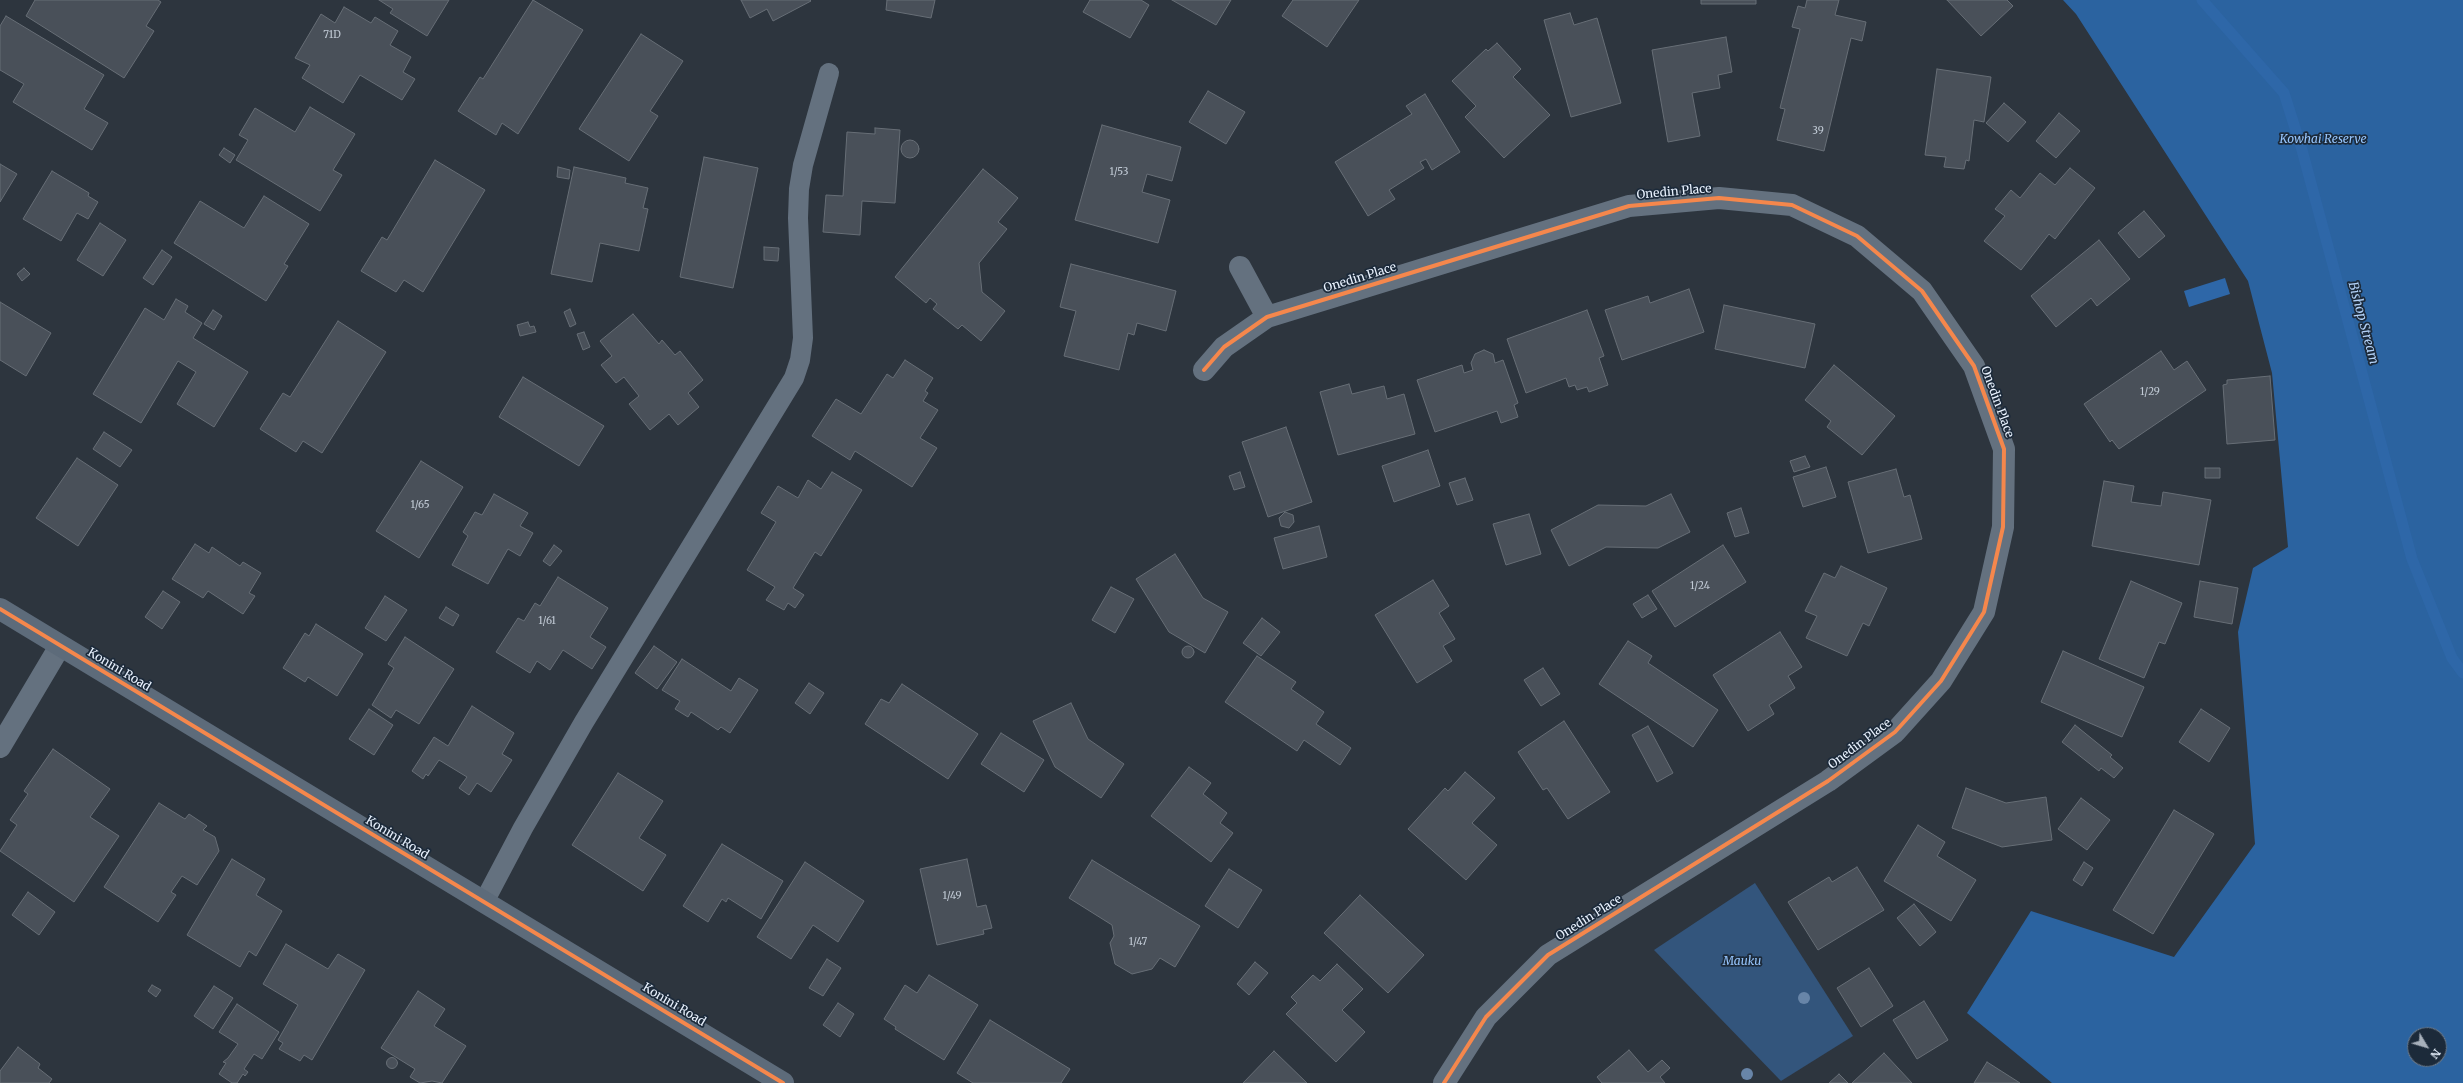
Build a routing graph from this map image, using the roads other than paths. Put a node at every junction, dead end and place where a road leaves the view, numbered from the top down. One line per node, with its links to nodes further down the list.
1 (830, 73): 8 (lane)
2 (1240, 267): 3 (street)
3 (1267, 317): 4 (street, Onedin Place); 10 (street, Onedin Place)
4 (1204, 370)
5 (0, 609): 6 (street, Konini Road)
6 (60, 646): 7 (street); 8 (street, Konini Road)
7 (0, 748)
8 (484, 902): 9 (street, Konini Road)
9 (783, 1083)
10 (1444, 1083)

